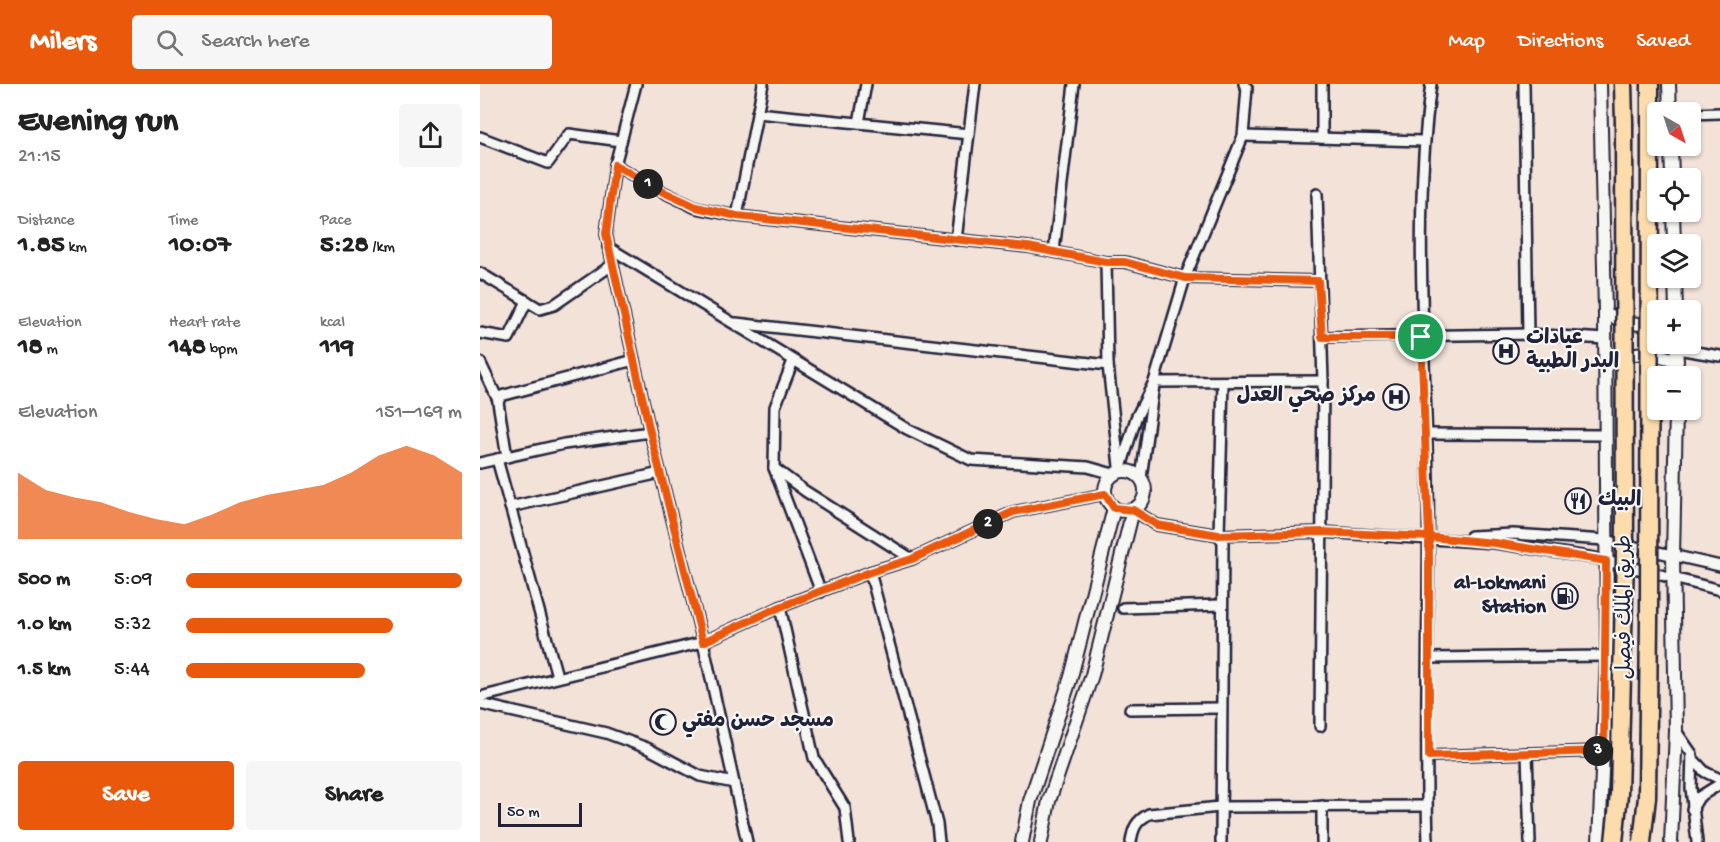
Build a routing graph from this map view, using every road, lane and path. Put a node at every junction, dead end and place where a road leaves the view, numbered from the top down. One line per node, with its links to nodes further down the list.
1 (636, 84): 23 (street)
2 (763, 84): 15 (street)
3 (866, 84): 18 (street)
4 (975, 84): 19 (street)
5 (1074, 84): 30 (street)
6 (1244, 84): 20 (street)
7 (1323, 84): 22 (street)
8 (1431, 84): 24 (street)
9 (1524, 84): 41 (street)
10 (1600, 84): 37 (street)
11 (1623, 84): 119 (highway, طريق الملك فيصل, bridge)
12 (1650, 84): 120 (highway, طريق الملك فيصل, bridge)
13 (1669, 84): 14 (street)
14 (1670, 102)
15 (757, 113): 18 (street); 27 (street)
16 (1720, 113): 17 (street)
17 (1701, 114)
18 (859, 123): 19 (street)
19 (969, 134): 28 (street)
20 (1243, 136): 22 (street); 34 (street)
21 (480, 137): 23 (street)
22 (1322, 138): 24 (street)
23 (621, 141): 25 (street)
24 (1423, 141): 43 (street)
25 (615, 165): 27 (street); 29 (street)
26 (1317, 194): 35 (street)
27 (737, 216): 28 (street)
28 (956, 240): 30 (street)
29 (608, 247): 32 (street); 38 (street)
30 (1054, 251): 31 (street)
31 (1106, 262): 34 (street); 52 (street)
32 (612, 265): 36 (street); 48 (street)
33 (480, 273): 36 (street)
34 (1185, 278): 35 (street); 54 (street)
35 (1318, 281): 42 (street)
36 (527, 301): 40 (street)
37 (1605, 313): 39 (street); 44 (street)
38 (733, 322): 49 (street); 52 (street)
39 (1647, 324)
40 (480, 333)
41 (1528, 334): 43 (street); 44 (street)
42 (1322, 337): 43 (street); 53 (street)
43 (1421, 337): 59 (street)
44 (1605, 339): 51 (street)
45 (1647, 352): 51 (street)
46 (1701, 354): 47 (street)
47 (1720, 356)
48 (634, 360): 56 (street); 58 (street)
49 (794, 361): 64 (street); 66 (street)
50 (480, 362): 56 (street)
51 (1605, 363): 60 (street)
52 (1108, 365): 66 (street)
53 (1323, 381): 55 (street); 72 (street)
54 (1154, 382): 55 (street); 66 (street); 67 (street)
55 (1223, 382): 73 (street)
56 (498, 400): 61 (street)
57 (1676, 420): 76 (street)
58 (650, 432): 61 (street); 65 (street)
59 (1427, 434): 60 (street); 74 (street)
60 (1604, 435): 75 (street)
61 (507, 457): 62 (street)
62 (497, 459): 63 (street); 69 (street)
63 (480, 463)
64 (774, 468): 77 (street); 83 (street)
65 (660, 473): 69 (street); 87 (street)
66 (1116, 473): 67 (street); 68 (street)
67 (1141, 478): 71 (street)
68 (1105, 494): 70 (street); 77 (street)
69 (510, 507): 90 (street)
70 (1114, 508): 71 (street); 111 (street)
71 (1133, 510): 73 (street); 112 (street)
72 (1322, 532): 73 (street); 74 (street); 95 (street)
73 (1219, 535): 84 (street)
74 (1429, 537): 75 (street); 78 (street); 89 (street)
75 (1605, 540): 76 (street); 78 (street)
76 (1673, 557): 79 (street); 81 (street)
77 (912, 559): 80 (street)
78 (1606, 561): 81 (street); 88 (street)
79 (1720, 566)
80 (870, 572): 83 (street); 110 (street)
81 (1674, 579): 82 (street); 96 (street)
82 (1720, 590)
83 (821, 592): 85 (street)
84 (1221, 605): 86 (street); 93 (street)
85 (780, 607): 87 (street); 109 (street)
86 (1123, 608)
87 (703, 642): 90 (street); 102 (street)
88 (1607, 656): 89 (street); 97 (street)
89 (1428, 658): 99 (street)
90 (557, 676): 91 (street)
91 (480, 697)
92 (480, 704): 102 (street)
93 (1220, 708): 94 (street); 106 (street)
94 (1130, 709)
95 (1320, 726)
96 (1676, 731): 100 (street); 121 (street)
97 (1604, 751): 98 (street); 118 (street)
98 (1527, 753): 99 (street); 117 (street)
99 (1429, 756): 105 (street)
100 (1692, 758): 101 (street); 107 (street)
101 (1720, 779)
102 (734, 783): 108 (street)
103 (1720, 784): 107 (street)
104 (1322, 806): 105 (street); 106 (street); 115 (street)
105 (1427, 806): 116 (street)
106 (1220, 807): 113 (street); 114 (street)
107 (1692, 809): 122 (street)
108 (747, 842)
109 (849, 842)
110 (939, 842)
111 (1022, 842)
112 (1041, 842)
113 (1131, 842)
114 (1221, 842)
115 (1322, 842)
116 (1428, 842)
117 (1530, 842)
118 (1599, 842)
119 (1614, 842)
120 (1642, 842)
121 (1671, 842)
122 (1697, 842)

